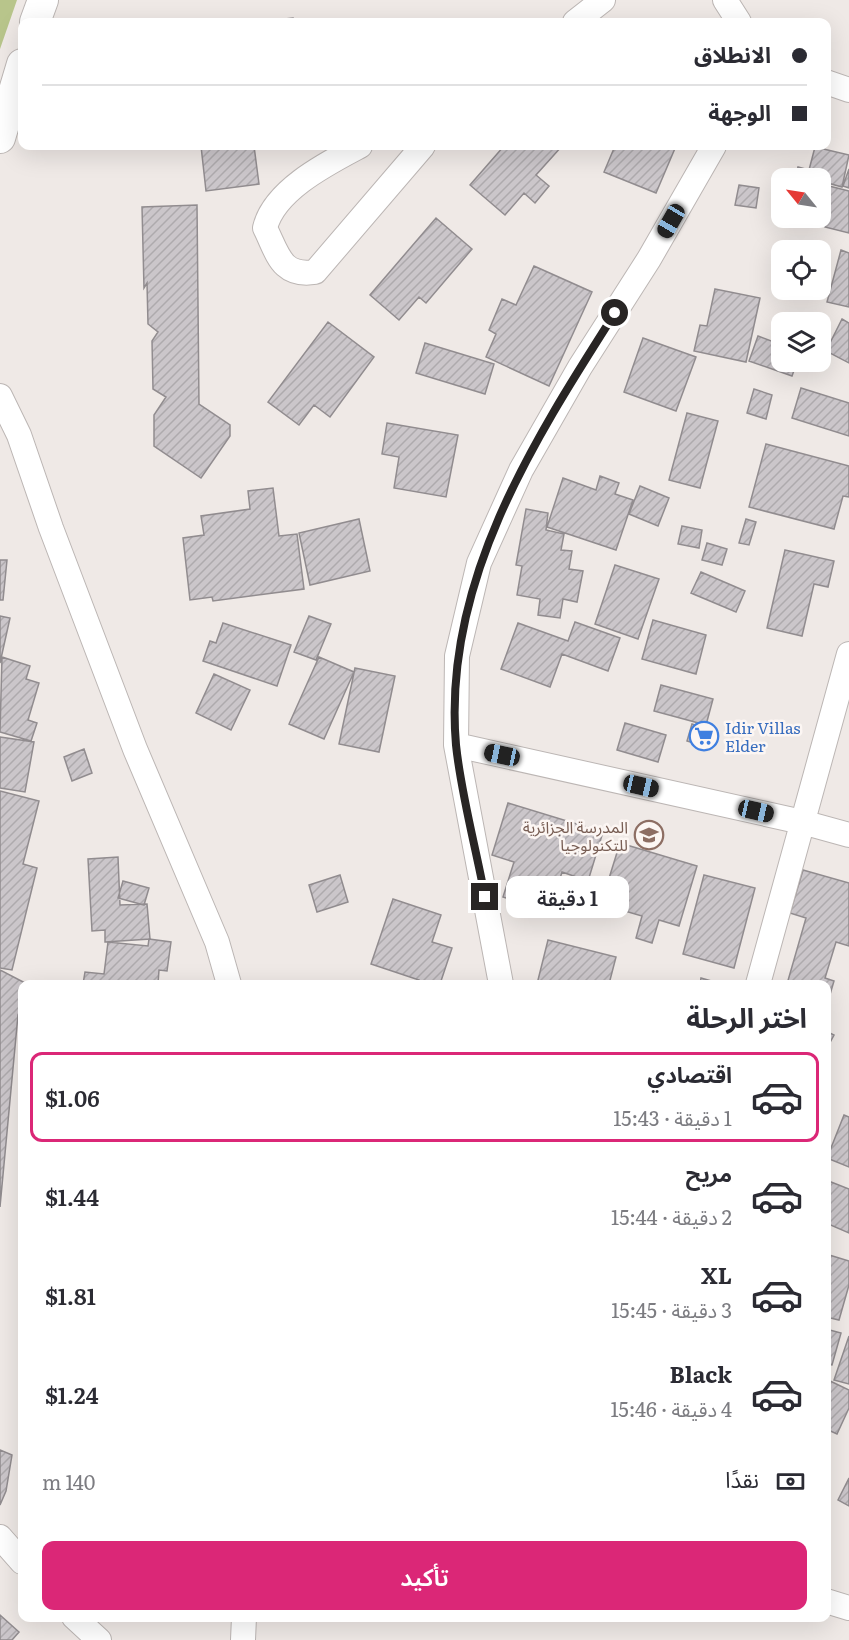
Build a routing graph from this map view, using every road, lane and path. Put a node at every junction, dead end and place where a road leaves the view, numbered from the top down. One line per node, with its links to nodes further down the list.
1 (43, 0): 4 (street)
2 (603, 0): 5 (street)
3 (724, 0): 6 (street)
4 (36, 18)
5 (580, 18)
6 (736, 18)
7 (18, 77): 10 (street)
8 (831, 84): 9 (street)
9 (849, 90)
10 (0, 138)
11 (353, 150): 12 (street)
12 (420, 150)
13 (712, 150): 16 (street)
14 (0, 396): 19 (street)
15 (849, 654): 17 (street)
16 (456, 745): 17 (street); 20 (street)
17 (802, 822): 18 (street); 21 (street)
18 (849, 835)
19 (228, 980)
20 (500, 980)
21 (759, 980)
22 (0, 1537): 23 (street)
23 (18, 1557)
24 (831, 1603): 25 (street)
25 (849, 1608)
26 (79, 1622): 28 (street)
27 (244, 1622): 29 (street)
28 (99, 1640)
29 (243, 1640)

